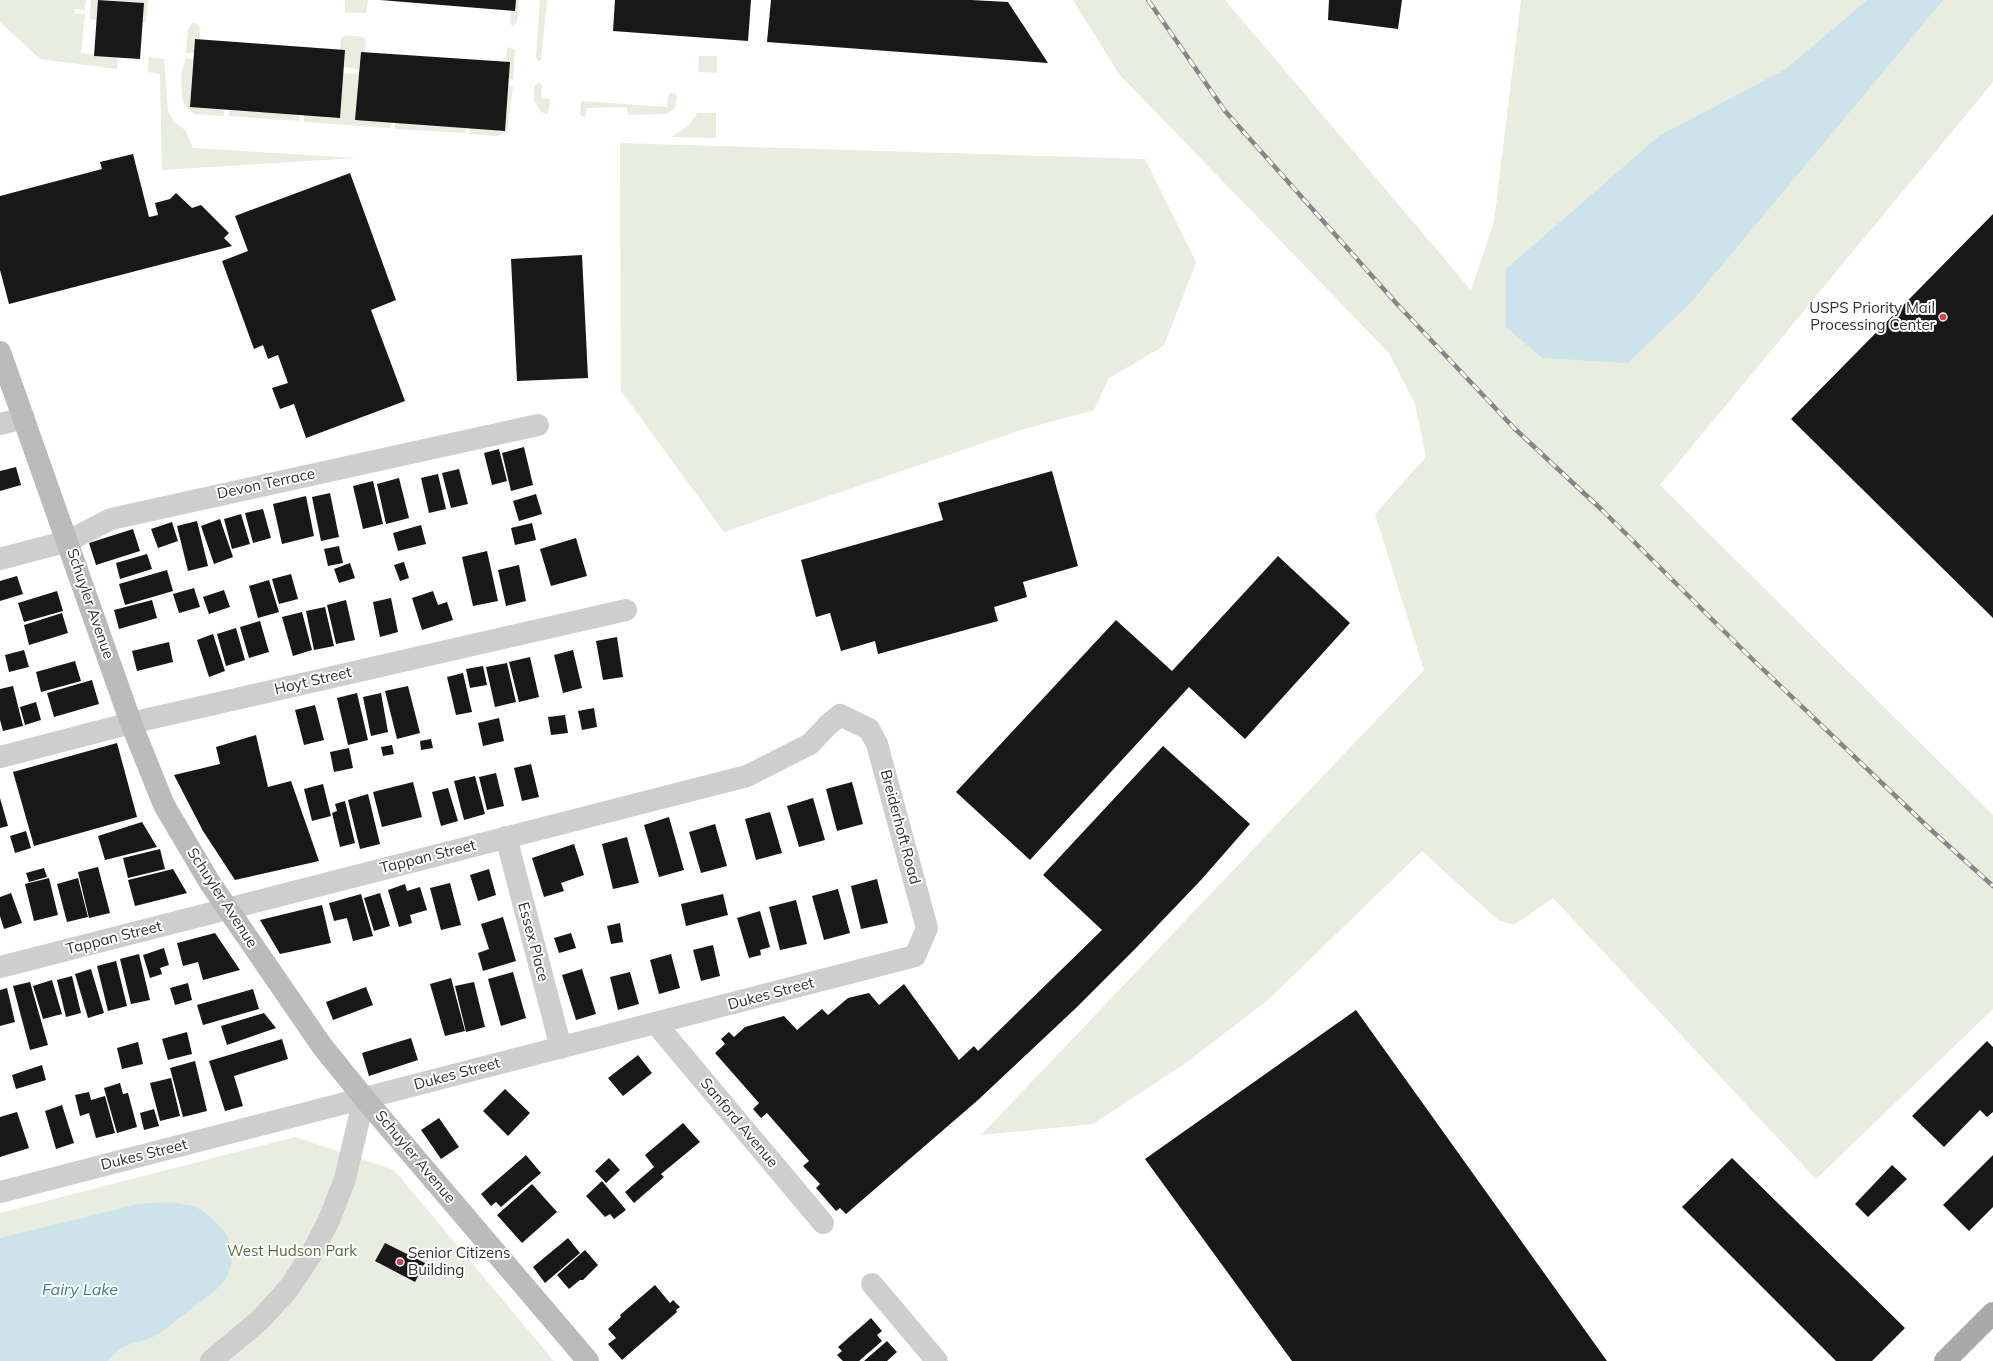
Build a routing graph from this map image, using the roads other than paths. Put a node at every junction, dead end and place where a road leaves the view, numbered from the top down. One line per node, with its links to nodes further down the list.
1 (0, 352): 2 (main road, Schuyler Avenue)
2 (24, 418): 3 (street); 5 (main road, Schuyler Avenue)
3 (0, 424)
4 (538, 425): 5 (street, Devon Terrace)
5 (68, 541): 6 (street, Devon Terrace); 9 (main road, Schuyler Avenue)
6 (0, 559)
7 (626, 610): 9 (street, Hoyt Street)
8 (840, 715): 11 (street, Tappan Street); 13 (street, Breiderhoft Road)
9 (131, 723): 10 (street, Hoyt Street); 12 (main road, Schuyler Avenue)
10 (0, 757)
11 (506, 837): 12 (street, Tappan Street); 16 (street, Essex Place)
12 (227, 909): 14 (street, Tappan Street); 17 (main road, Schuyler Avenue)
13 (915, 956): 15 (street, Dukes Street)
14 (0, 967)
15 (656, 1024): 16 (street, Dukes Street); 19 (street, Sanford Avenue)
16 (561, 1048): 17 (street, Dukes Street)
17 (364, 1098): 18 (street, Dukes Street); 22 (street); 23 (main road, Schuyler Avenue)
18 (0, 1192)
19 (823, 1223)
20 (872, 1284): 24 (street)
21 (1993, 1313): 25 (main road)
22 (211, 1361)
23 (588, 1361)
24 (938, 1361)
25 (1945, 1361)

